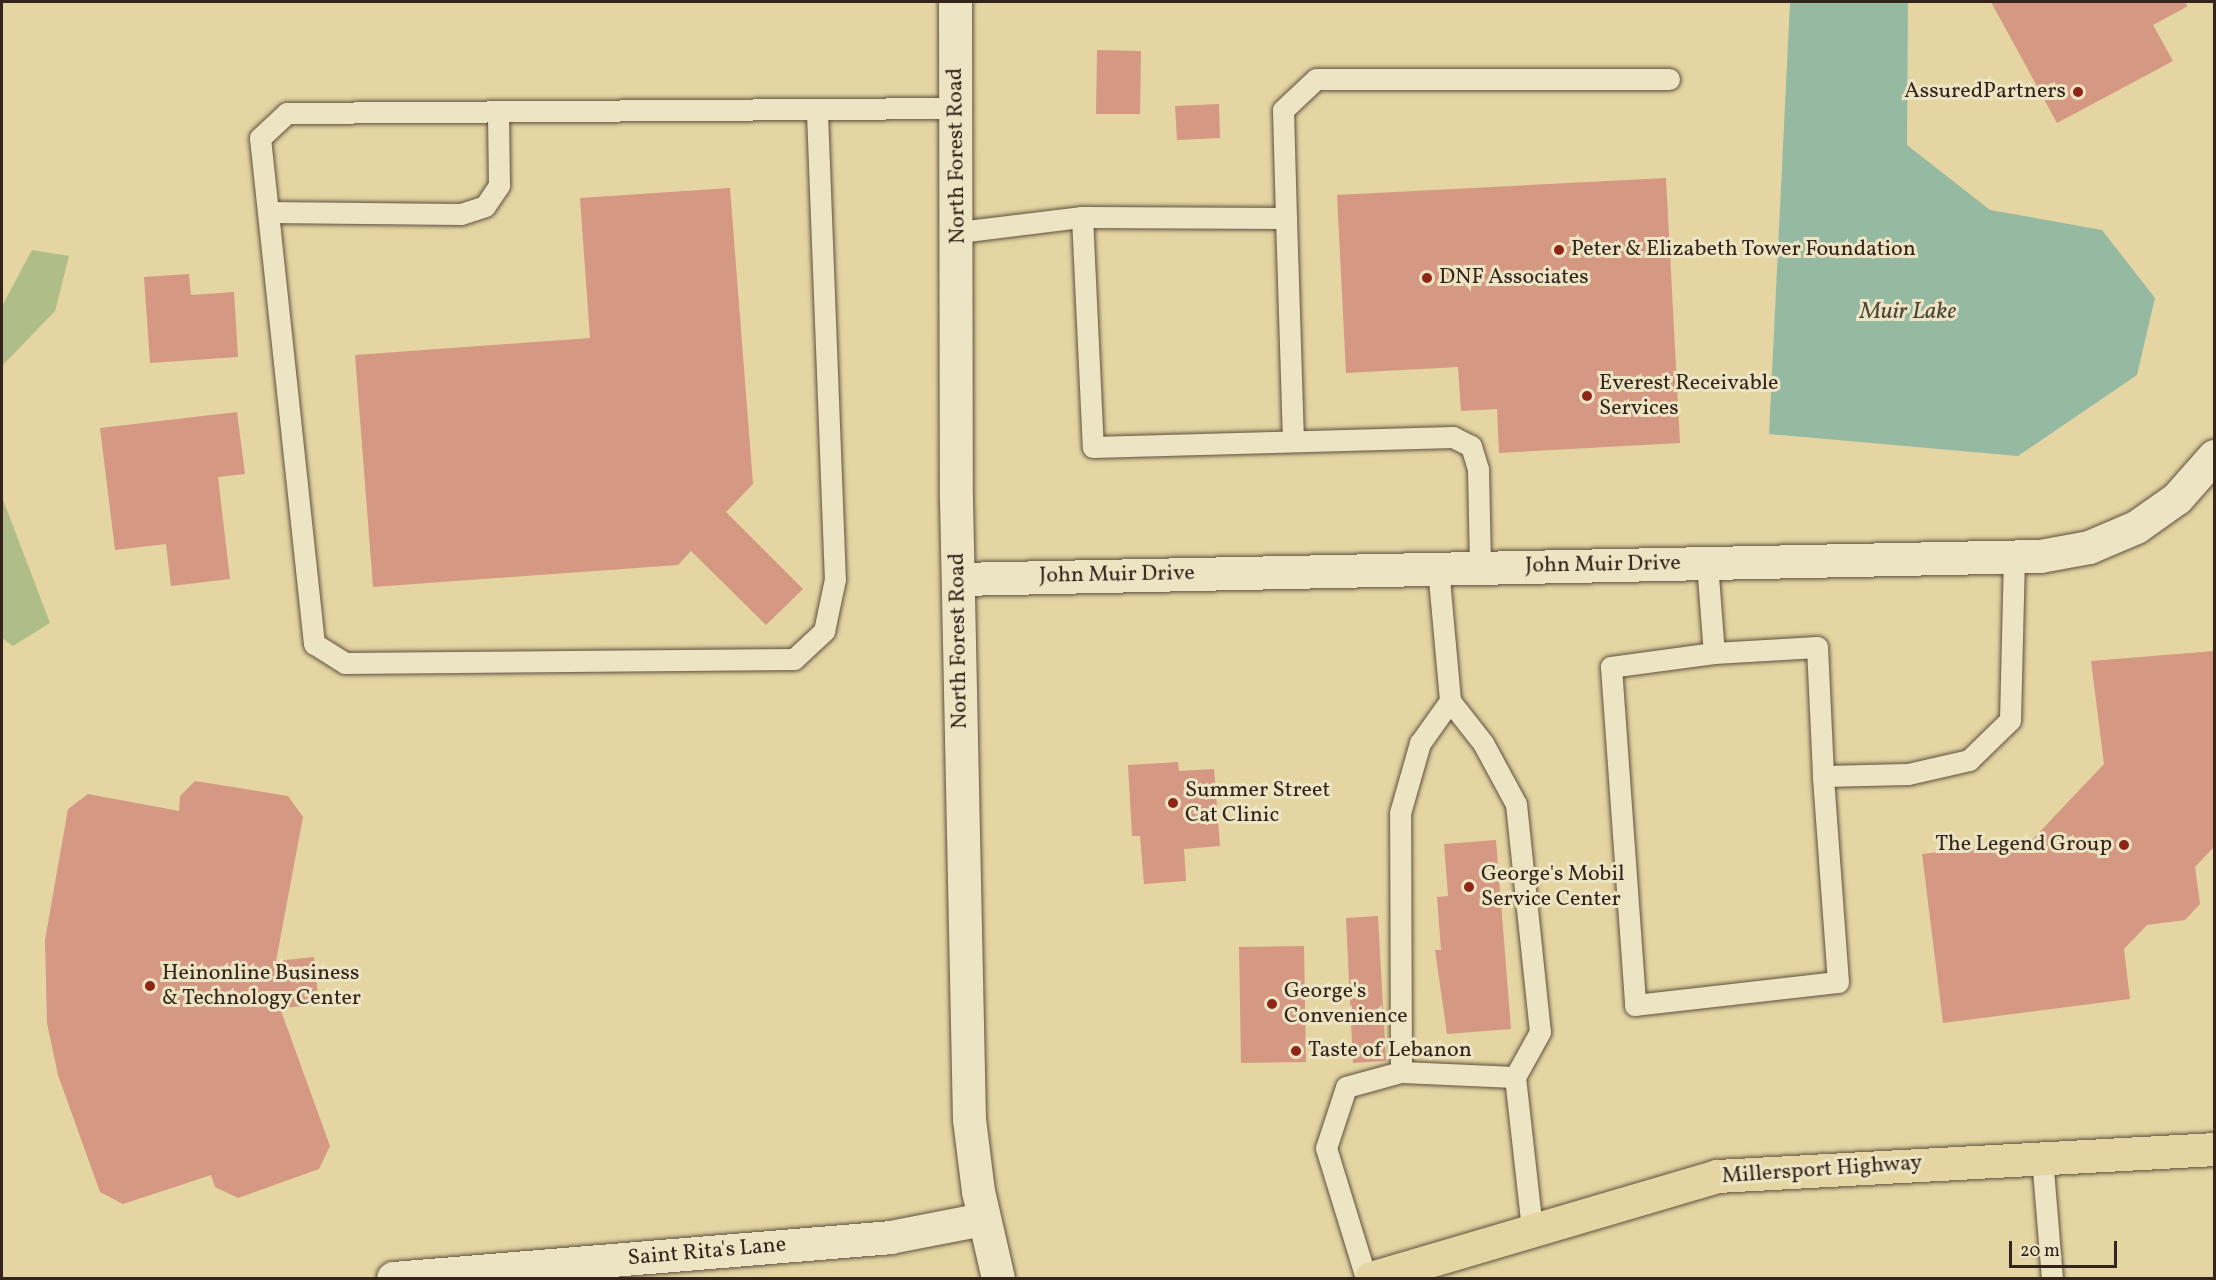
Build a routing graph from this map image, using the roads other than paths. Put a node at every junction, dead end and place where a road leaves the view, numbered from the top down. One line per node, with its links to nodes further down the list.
1 (955, 2): 3 (street, North Forest Road)
2 (1669, 80): 8 (lane)
3 (957, 108): 5 (lane); 9 (street, North Forest Road)
4 (498, 112): 5 (lane); 6 (lane); 6 (lane)
5 (817, 113): 6 (lane)
6 (268, 212)
7 (1082, 217): 8 (lane); 9 (lane); 10 (lane)
8 (1286, 218): 10 (lane)
9 (959, 232): 16 (street, North Forest Road)
10 (1293, 441): 14 (lane)
11 (2214, 456): 12 (street, John Muir Drive)
12 (2014, 557): 13 (street, John Muir Drive); 19 (lane)
13 (1707, 563): 14 (street, John Muir Drive); 17 (lane)
14 (1480, 567): 15 (street, John Muir Drive)
15 (1438, 568): 16 (street, John Muir Drive); 18 (lane)
16 (958, 579): 24 (street, North Forest Road)
17 (1714, 653): 19 (lane); 19 (lane)
18 (1450, 701): 20 (lane); 21 (lane)
19 (1823, 776)
20 (1401, 1072): 21 (lane); 28 (lane)
21 (1515, 1077): 25 (lane)
22 (2214, 1149): 23 (main road, Millersport Highway)
23 (2042, 1157): 25 (main road, Millersport Highway); 30 (lane)
24 (983, 1218): 26 (street, Saint Rita's Lane); 27 (street, North Forest Road)
25 (1532, 1229): 29 (main road, Millersport Highway)
26 (393, 1278)
27 (998, 1278)
28 (1366, 1278)
29 (1371, 1278)
30 (2052, 1278)

